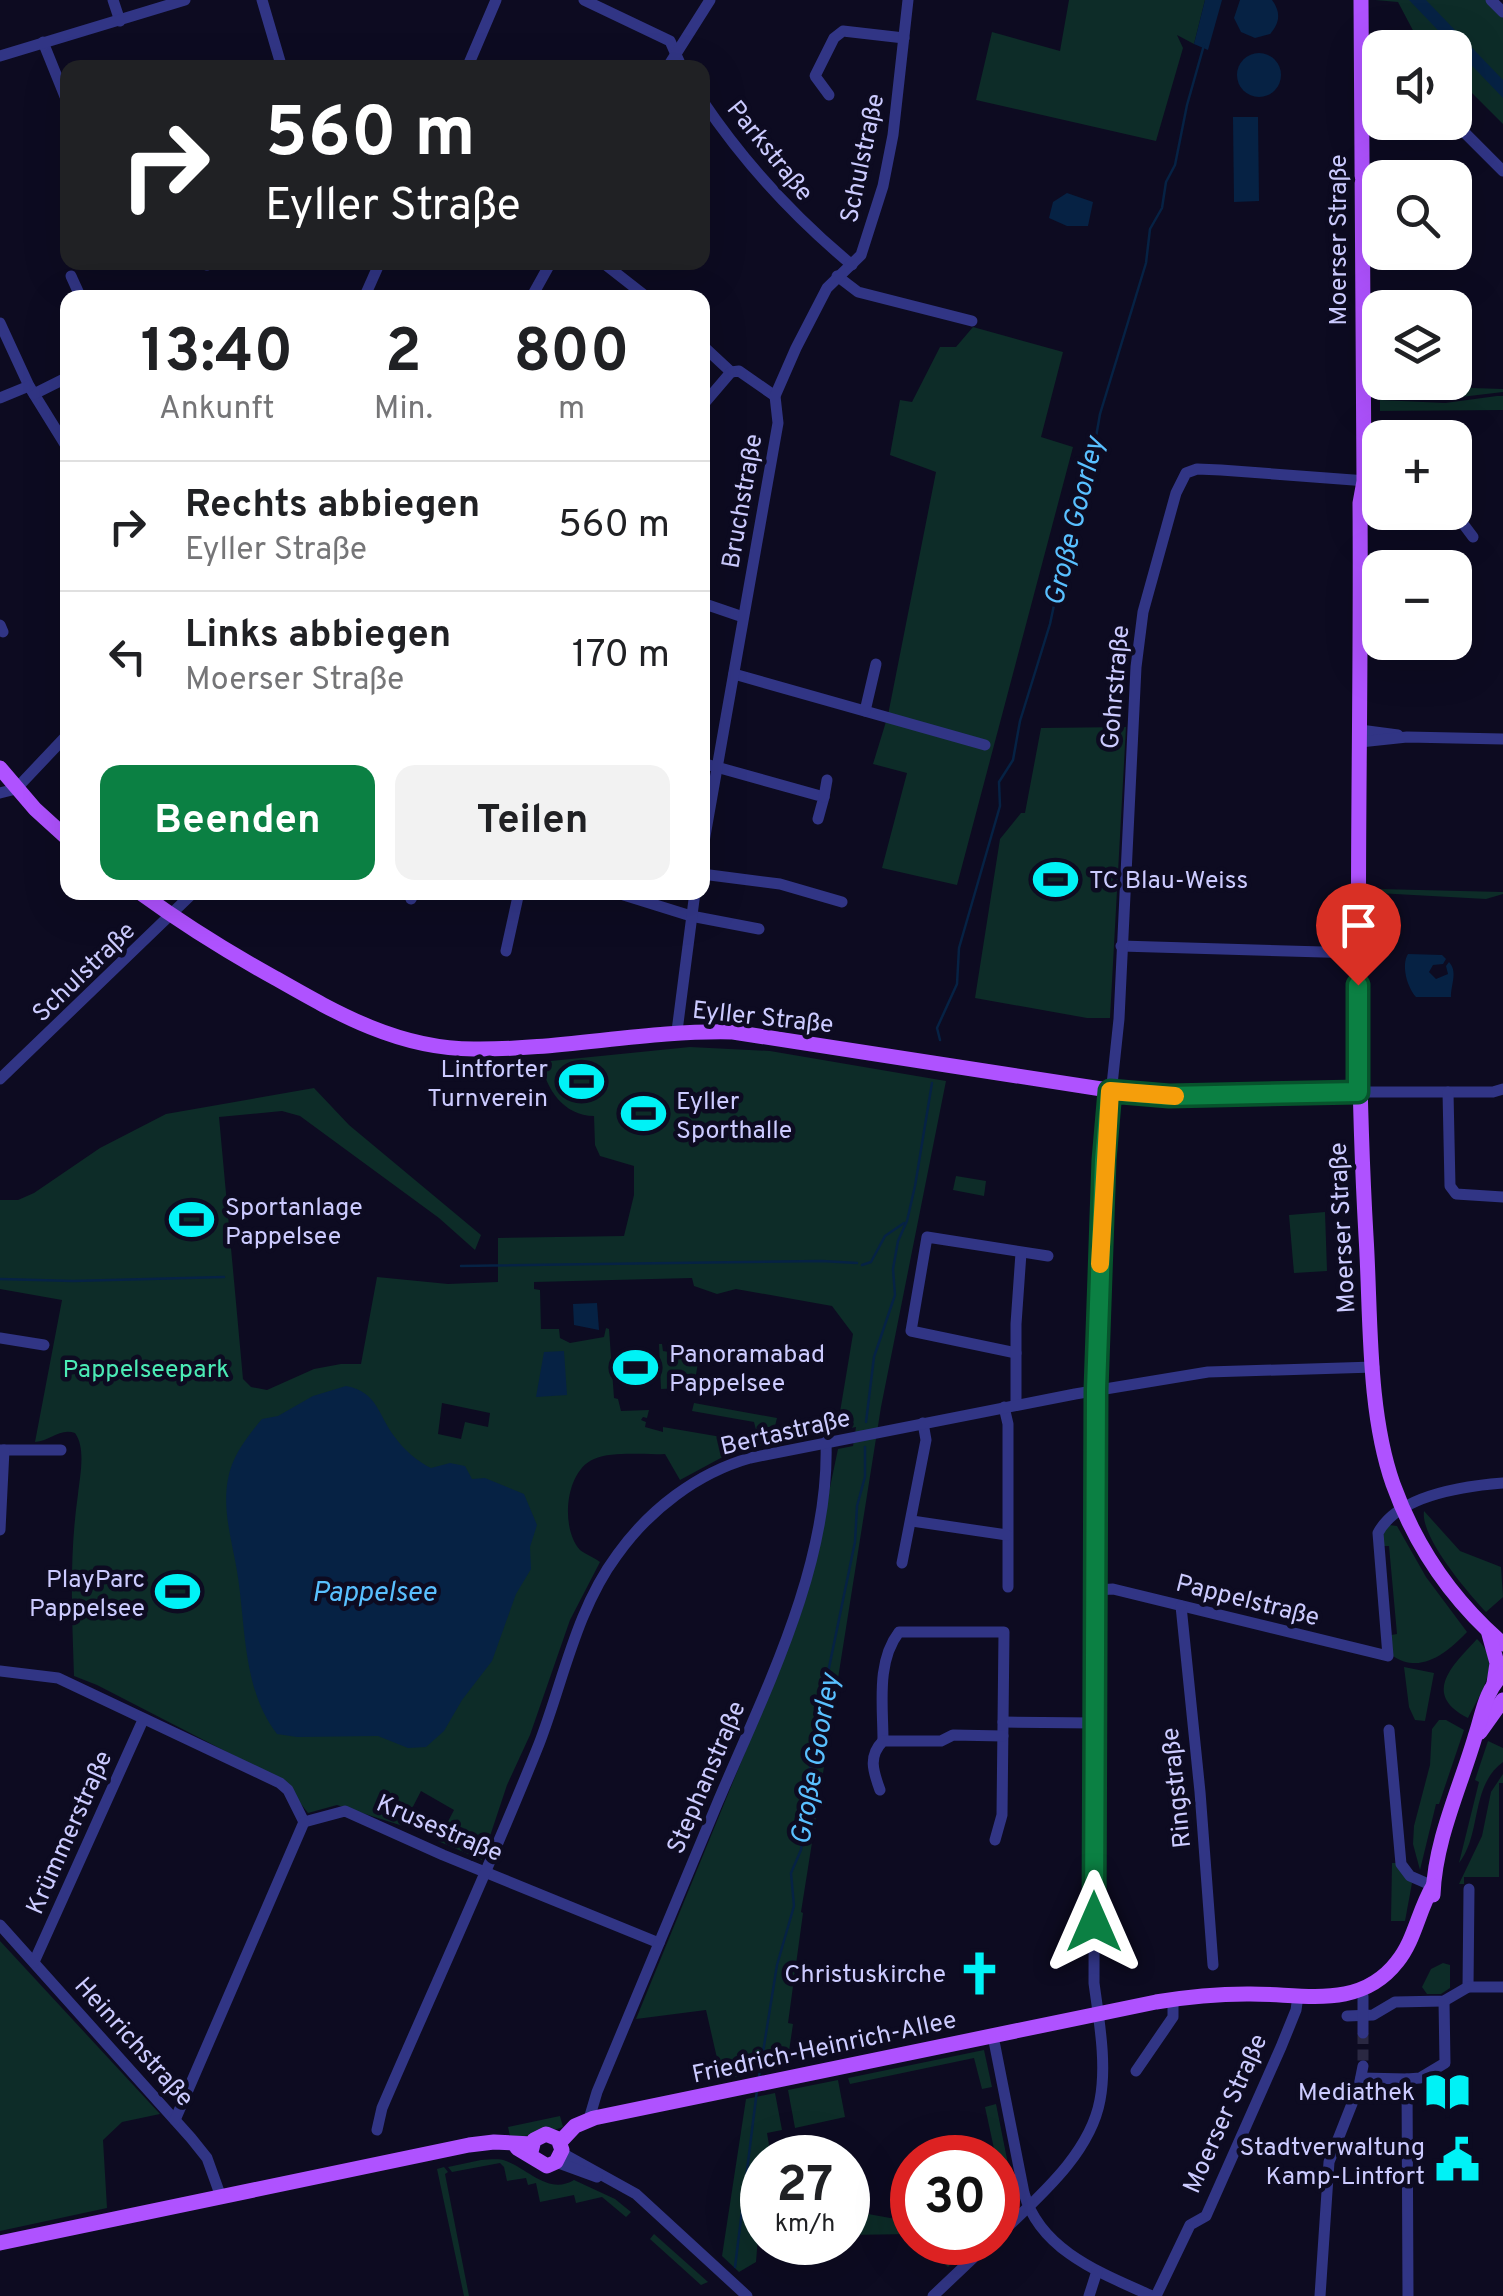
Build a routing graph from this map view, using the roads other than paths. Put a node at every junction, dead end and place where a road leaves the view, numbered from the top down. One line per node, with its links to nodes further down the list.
1 (113, 0): 11 (street)
2 (185, 0): 11 (street)
3 (262, 0): 16 (street)
4 (496, 0): 17 (street)
5 (584, 0): 14 (street)
6 (710, 0): 14 (street)
7 (908, 0): 12 (street, Schulstraße)
8 (1361, 0): 20 (main road, Moerser Straße)
9 (1491, 0): 10 (street)
10 (1503, 12)
11 (120, 21): 13 (street)
12 (904, 38): 22 (street, Schulstraße); 26 (street, Schulstraße)
13 (43, 42): 15 (street); 21 (street)
14 (674, 54): 18 (street); 19 (street)
15 (0, 56)
16 (280, 60)
17 (470, 60)
18 (671, 60)
19 (677, 60)
20 (1361, 72): 41 (main road, Moerser Straße)
21 (60, 84)
22 (829, 95)
23 (710, 111): 26 (street, Parkstraße)
24 (1472, 140): 25 (street)
25 (1503, 171)
26 (852, 265): 29 (street, Schulstraße)
27 (612, 270): 31 (street)
28 (71, 276): 30 (street)
29 (837, 276): 32 (street); 38 (street, Schulstraße)
30 (78, 290)
31 (638, 290)
32 (972, 321)
33 (0, 323): 37 (street)
34 (710, 353): 35 (street)
35 (732, 372): 38 (street); 39 (street)
36 (60, 380): 37 (street)
37 (32, 390): 40 (street); 42 (street)
38 (775, 396): 48 (street, Bruchstraße)
39 (710, 397)
40 (0, 398)
41 (1370, 420)
42 (60, 436)
43 (1362, 480): 75 (street, Gohrstraße)
44 (1369, 530): 52 (main road, Moerser Straße)
45 (1468, 530): 46 (street)
46 (1473, 537)
47 (710, 607): 48 (street)
48 (742, 617): 50 (street, Bruchstraße)
49 (876, 664): 51 (street)
50 (734, 674): 51 (street); 58 (street, Bruchstraße)
51 (865, 711): 55 (street)
52 (1365, 736): 53 (street); 77 (main road, Moerser Straße)
53 (1503, 739)
54 (60, 742): 60 (street)
55 (985, 745)
56 (710, 766): 58 (street)
57 (0, 768): 60 (main road)
58 (716, 769): 61 (street); 62 (street, Bruchstraße)
59 (827, 780): 61 (street)
60 (8, 791): 64 (main road)
61 (824, 797): 63 (street)
62 (710, 805)
63 (818, 819)
64 (60, 832)
65 (710, 875): 71 (street)
66 (150, 900): 72 (main road, Eyller Straße)
67 (187, 900): 72 (street, Schulstraße)
68 (517, 900): 76 (street)
69 (640, 900): 73 (street)
70 (694, 900): 73 (street)
71 (842, 902)
72 (172, 916): 78 (main road, Eyller Straße); 79 (street, Schulstraße)
73 (691, 916): 74 (street); 78 (street)
74 (759, 930)
75 (1121, 946): 77 (street); 81 (street, Gohrstraße)
76 (506, 951)
77 (1358, 953): 82 (main road, Moerser Straße)
78 (677, 1031): 81 (main road, Eyller Straße)
79 (0, 1079)
80 (1503, 1089): 83 (street)
81 (1110, 1091): 82 (main road, Eyller Straße); 91 (street, Gohrstraße)
82 (1358, 1092): 83 (street); 90 (main road, Moerser Straße)
83 (1448, 1092): 84 (street)
84 (1503, 1197)
85 (1021, 1253): 86 (street); 89 (street); 89 (street)
86 (1048, 1256)
87 (0, 1338): 88 (street)
88 (44, 1345)
89 (1016, 1353): 92 (street)
90 (1374, 1366): 91 (street, Bertastraße); 98 (main road, Moerser Straße)
91 (1096, 1390): 92 (street, Bertastraße); 104 (street, Gohrstraße)
92 (1010, 1406): 93 (street, Bertastraße); 101 (street)
93 (923, 1423): 94 (street, Bertastraße); 99 (street)
94 (826, 1442): 120 (street, Bertastraße); 124 (street, Stephanstraße)
95 (2, 1450): 96 (street); 100 (street)
96 (61, 1450)
97 (1503, 1483): 98 (street)
98 (1403, 1508): 105 (street, Pappelstraße); 106 (main road, Moerser Straße)
99 (912, 1522): 101 (street); 102 (street)
100 (0, 1530)
101 (1006, 1534): 103 (street)
102 (902, 1563)
103 (1008, 1587)
104 (1097, 1590): 105 (street, Pappelstraße); 112 (street, Gohrstraße)
105 (1181, 1606): 126 (street, Ringstraße)
106 (1488, 1631): 107 (main road, Moerser Straße); 109 (main road)
107 (1503, 1644)
108 (0, 1672): 111 (street)
109 (1499, 1679): 115 (main road)
110 (1503, 1700): 115 (main road)
111 (143, 1720): 118 (street); 125 (street, Krümmerstraße)
112 (1095, 1723): 113 (street); 133 (street, Gohrstraße)
113 (1003, 1729): 116 (street); 116 (street); 119 (street)
114 (1390, 1730): 121 (street)
115 (1475, 1739): 121 (main road)
116 (883, 1740): 117 (street)
117 (880, 1790)
118 (304, 1822): 120 (street, Krusestraße); 141 (street)
119 (995, 1840)
120 (484, 1871): 124 (street, Krusestraße); 142 (street, Bertastraße)
121 (1433, 1886): 129 (main road)
122 (1469, 1888): 127 (street)
123 (0, 1925): 125 (street, Heinrichstraße)
124 (659, 1944): 140 (street, Stephanstraße)
125 (34, 1962): 141 (street, Heinrichstraße)
126 (1213, 1966)
127 (1468, 1987): 128 (street); 132 (street)
128 (1503, 1987)
129 (1365, 1992): 130 (main road, Friedrich-Heinrich-Allee); 135 (street)
130 (1298, 1999): 131 (main road, Friedrich-Heinrich-Allee); 154 (street, Moerser Straße)
131 (1173, 2000): 133 (main road, Friedrich-Heinrich-Allee); 138 (street)
132 (1444, 2001): 135 (street); 139 (street)
133 (1098, 2015): 137 (main road, Friedrich-Heinrich-Allee); 146 (street)
134 (1347, 2016): 135 (street)
135 (1362, 2016): 136 (street)
136 (1363, 2033)
137 (993, 2036): 140 (main road, Friedrich-Heinrich-Allee); 146 (street)
138 (1136, 2071)
139 (1408, 2079): 155 (street); 156 (street)
140 (589, 2119): 144 (main road, Friedrich-Heinrich-Allee)
141 (176, 2120): 145 (street, Heinrichstraße)
142 (377, 2130)
143 (532, 2149): 144 (main road); 144 (main road); 145 (main road)
144 (560, 2152): 151 (street)
145 (221, 2197): 148 (main road)
146 (1028, 2206): 147 (street); 150 (street)
147 (1020, 2214)
148 (0, 2243)
149 (966, 2265): 152 (street)
150 (1097, 2272): 153 (street); 154 (street)
151 (747, 2296)
152 (933, 2296)
153 (1088, 2296)
154 (1154, 2296)
155 (1320, 2296)
156 (1408, 2296)

